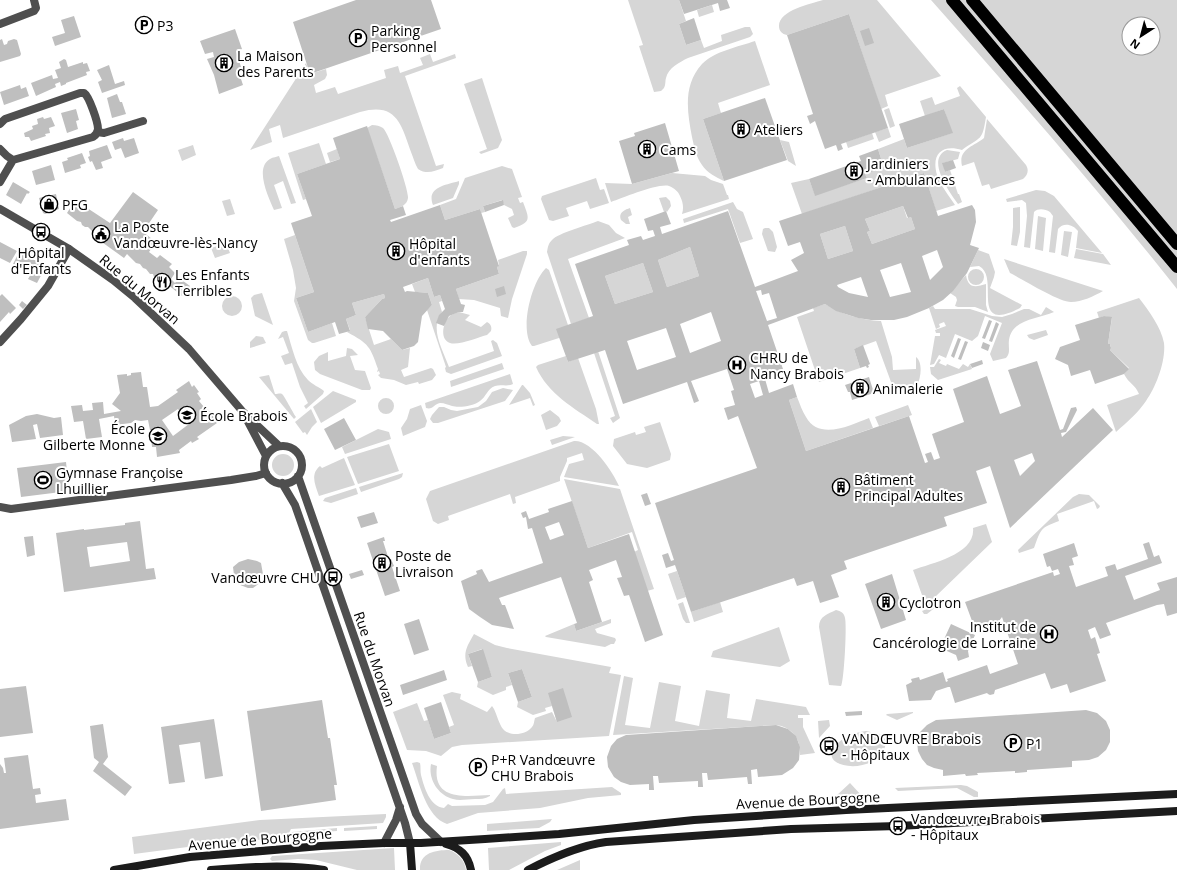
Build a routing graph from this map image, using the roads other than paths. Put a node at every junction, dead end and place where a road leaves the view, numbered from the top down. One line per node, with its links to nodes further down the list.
1 (34, 0): 4 (street)
2 (952, 0): 14 (highway)
3 (972, 0): 12 (highway)
4 (0, 24)
5 (143, 121): 7 (street)
6 (0, 124): 7 (street)
7 (97, 132): 9 (street)
8 (0, 149): 9 (street)
9 (13, 160): 10 (street)
10 (0, 182)
11 (0, 209): 13 (street, Rue du Morvan)
12 (1177, 244)
13 (68, 249): 15 (street); 16 (street, Rue du Morvan)
14 (1177, 267)
15 (1, 340)
16 (243, 412): 17 (street, Rue du Morvan); 18 (street, Rue du Morvan)
17 (279, 446): 18 (street); 20 (street)
18 (266, 456): 19 (street)
19 (266, 473): 21 (street); 22 (street)
20 (298, 476): 21 (street); 26 (street, Rue du Morvan)
21 (282, 484): 24 (street, Rue du Morvan)
22 (0, 507)
23 (1177, 794): 26 (main road, Avenue de Bourgogne)
24 (400, 807): 27 (street); 28 (street, Rue du Morvan)
25 (1177, 811): 34 (main road, Avenue de Bourgogne)
26 (441, 842): 28 (main road, Avenue de Bourgogne); 33 (main road, Avenue de Bourgogne)
27 (384, 843): 28 (main road, Avenue de Bourgogne); 29 (main road, Avenue de Bourgogne)
28 (410, 843): 32 (main road)
29 (114, 870)
30 (211, 870): 31 (main road, Avenue de Bourgogne)
31 (324, 870)
32 (412, 870)
33 (471, 870)
34 (528, 870)

